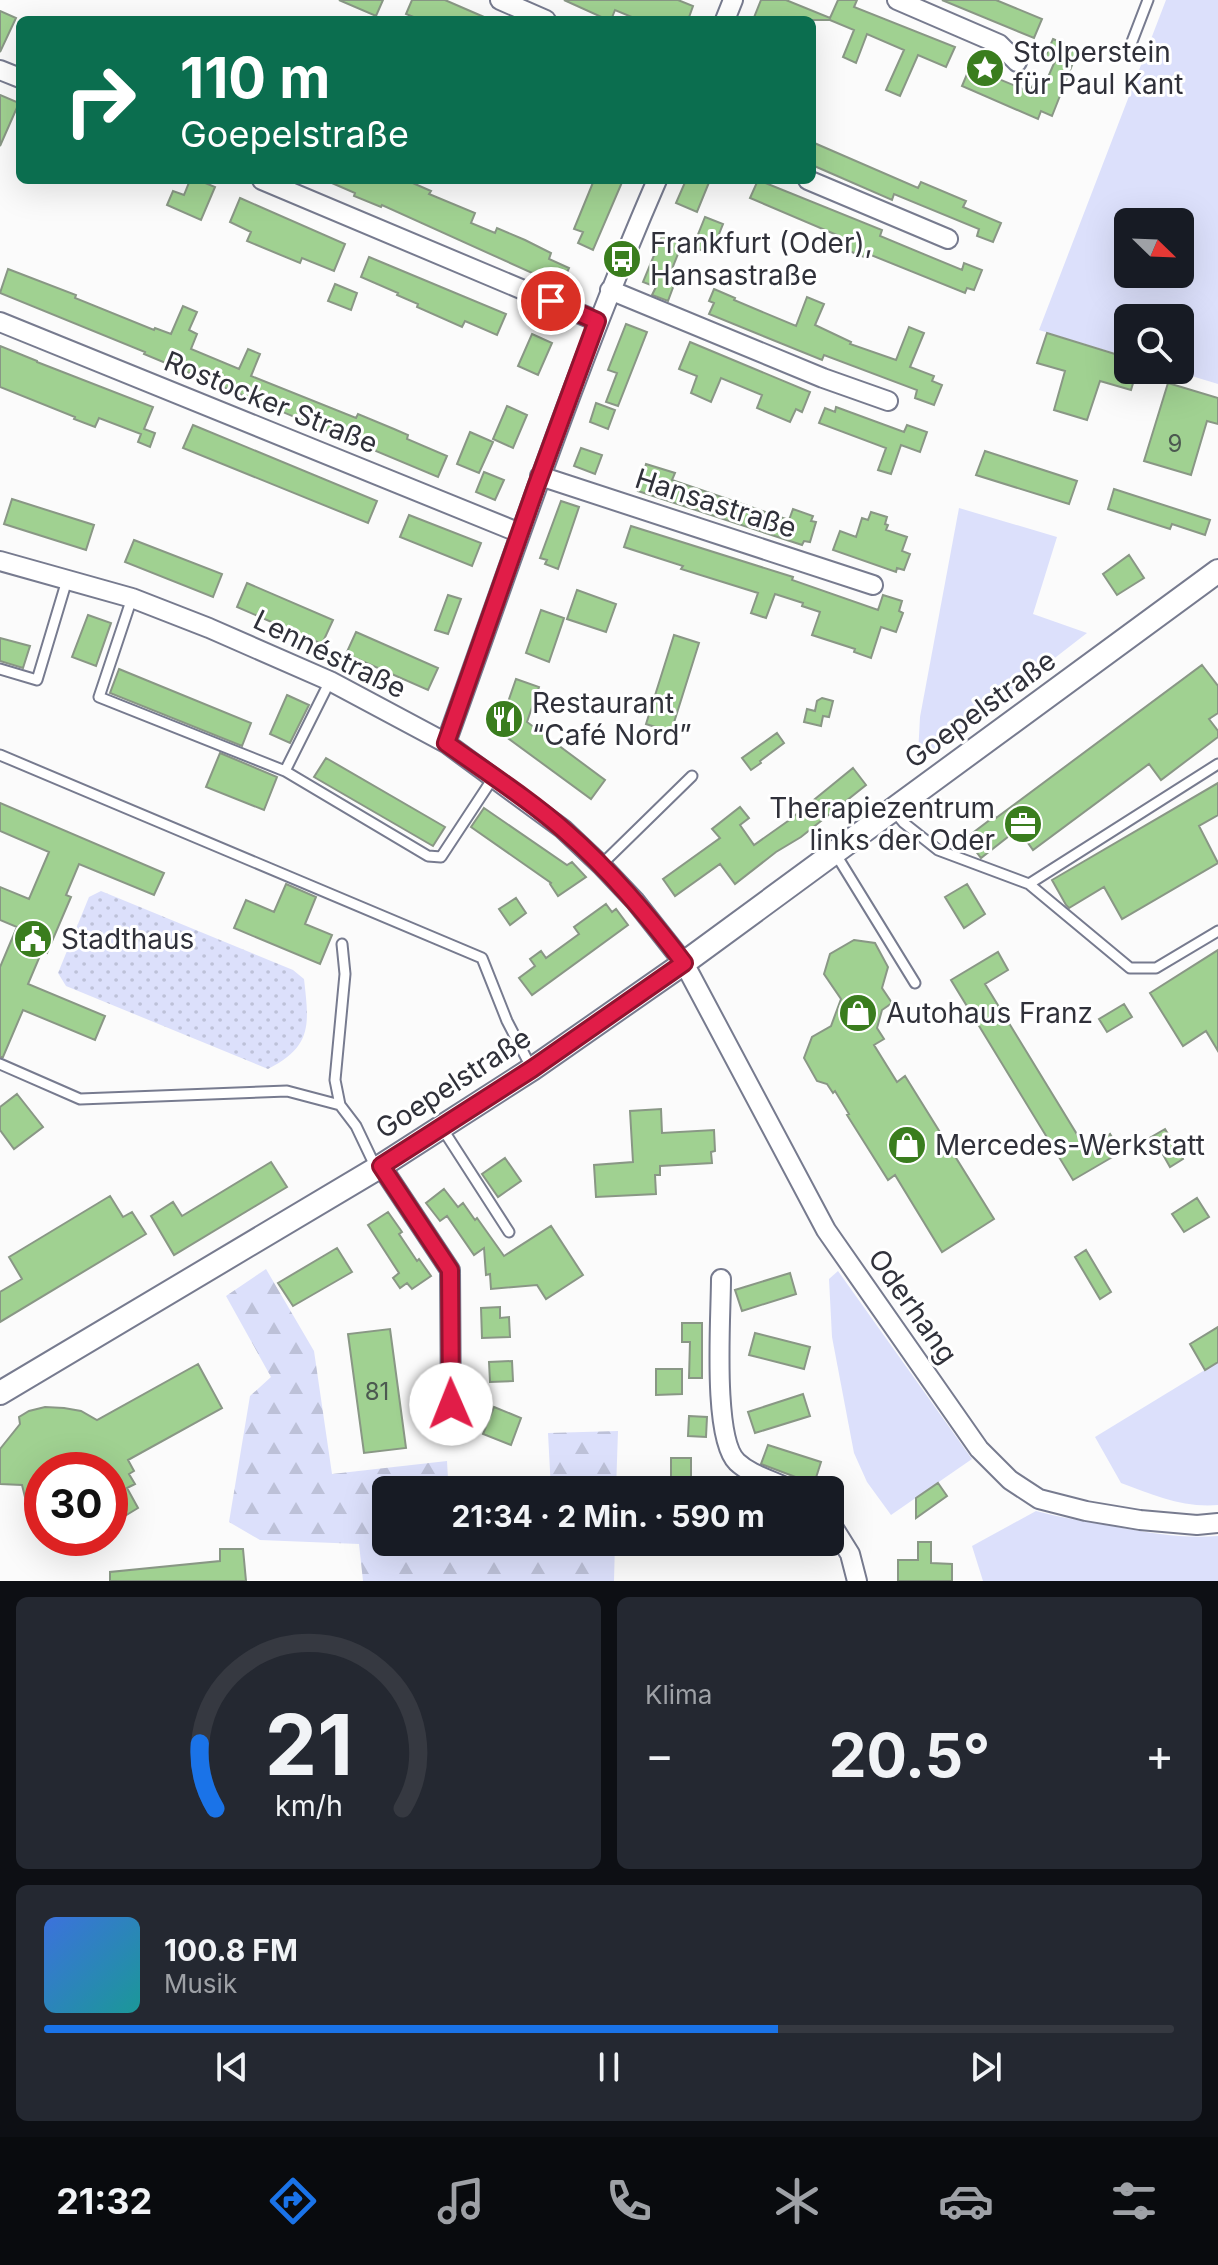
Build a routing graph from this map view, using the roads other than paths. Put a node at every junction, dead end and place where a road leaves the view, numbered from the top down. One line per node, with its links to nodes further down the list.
1 (500, 0): 4 (street)
2 (897, 0): 6 (street)
3 (1148, 0): 5 (lane)
4 (537, 16)
5 (1128, 52)
6 (1017, 62)
7 (816, 183): 10 (street)
8 (272, 184): 12 (street)
9 (655, 184): 11 (street)
10 (948, 239)
11 (610, 290): 12 (street); 14 (street)
12 (597, 321): 15 (street)
13 (0, 322): 16 (street, Rostocker Straße)
14 (888, 401)
15 (540, 476): 16 (street); 20 (street, Hansastraße)
16 (520, 533): 24 (street)
17 (0, 561): 19 (street, Lennéstraße)
18 (1218, 571): 30 (street, Goepelstraße)
19 (67, 580): 21 (street, Lennéstraße); 22 (lane)
20 (873, 585)
21 (132, 598): 23 (street, Lennéstraße); 27 (lane)
22 (0, 669)
23 (330, 681): 24 (street, Lennéstraße); 27 (lane)
24 (446, 743): 29 (street, Lennéstraße)
25 (0, 755): 39 (lane)
26 (1218, 764): 33 (lane)
27 (285, 771): 29 (lane)
28 (692, 776): 32 (lane)
29 (493, 778): 32 (street, Lennéstraße)
30 (893, 810): 31 (street, Goepelstraße); 33 (lane)
31 (835, 853): 36 (street, Goepelstraße); 37 (lane)
32 (601, 865): 36 (street, Lennéstraße)
33 (1029, 884): 34 (lane)
34 (1218, 931)
35 (342, 944): 40 (lane)
36 (684, 963): 39 (street, Goepelstraße); 48 (street, Oderhang)
37 (915, 983)
38 (0, 1064): 40 (lane)
39 (532, 1069): 41 (street, Goepelstraße)
40 (340, 1105): 42 (lane)
41 (441, 1127): 42 (street, Goepelstraße); 43 (lane)
42 (378, 1167): 45 (street, Goepelstraße); 46 (street, Goepelstraße)
43 (509, 1232)
44 (721, 1279): 47 (street)
45 (0, 1393)
46 (451, 1422)
47 (759, 1476)
48 (1218, 1523)
49 (844, 1542): 50 (street)
50 (857, 1581)

